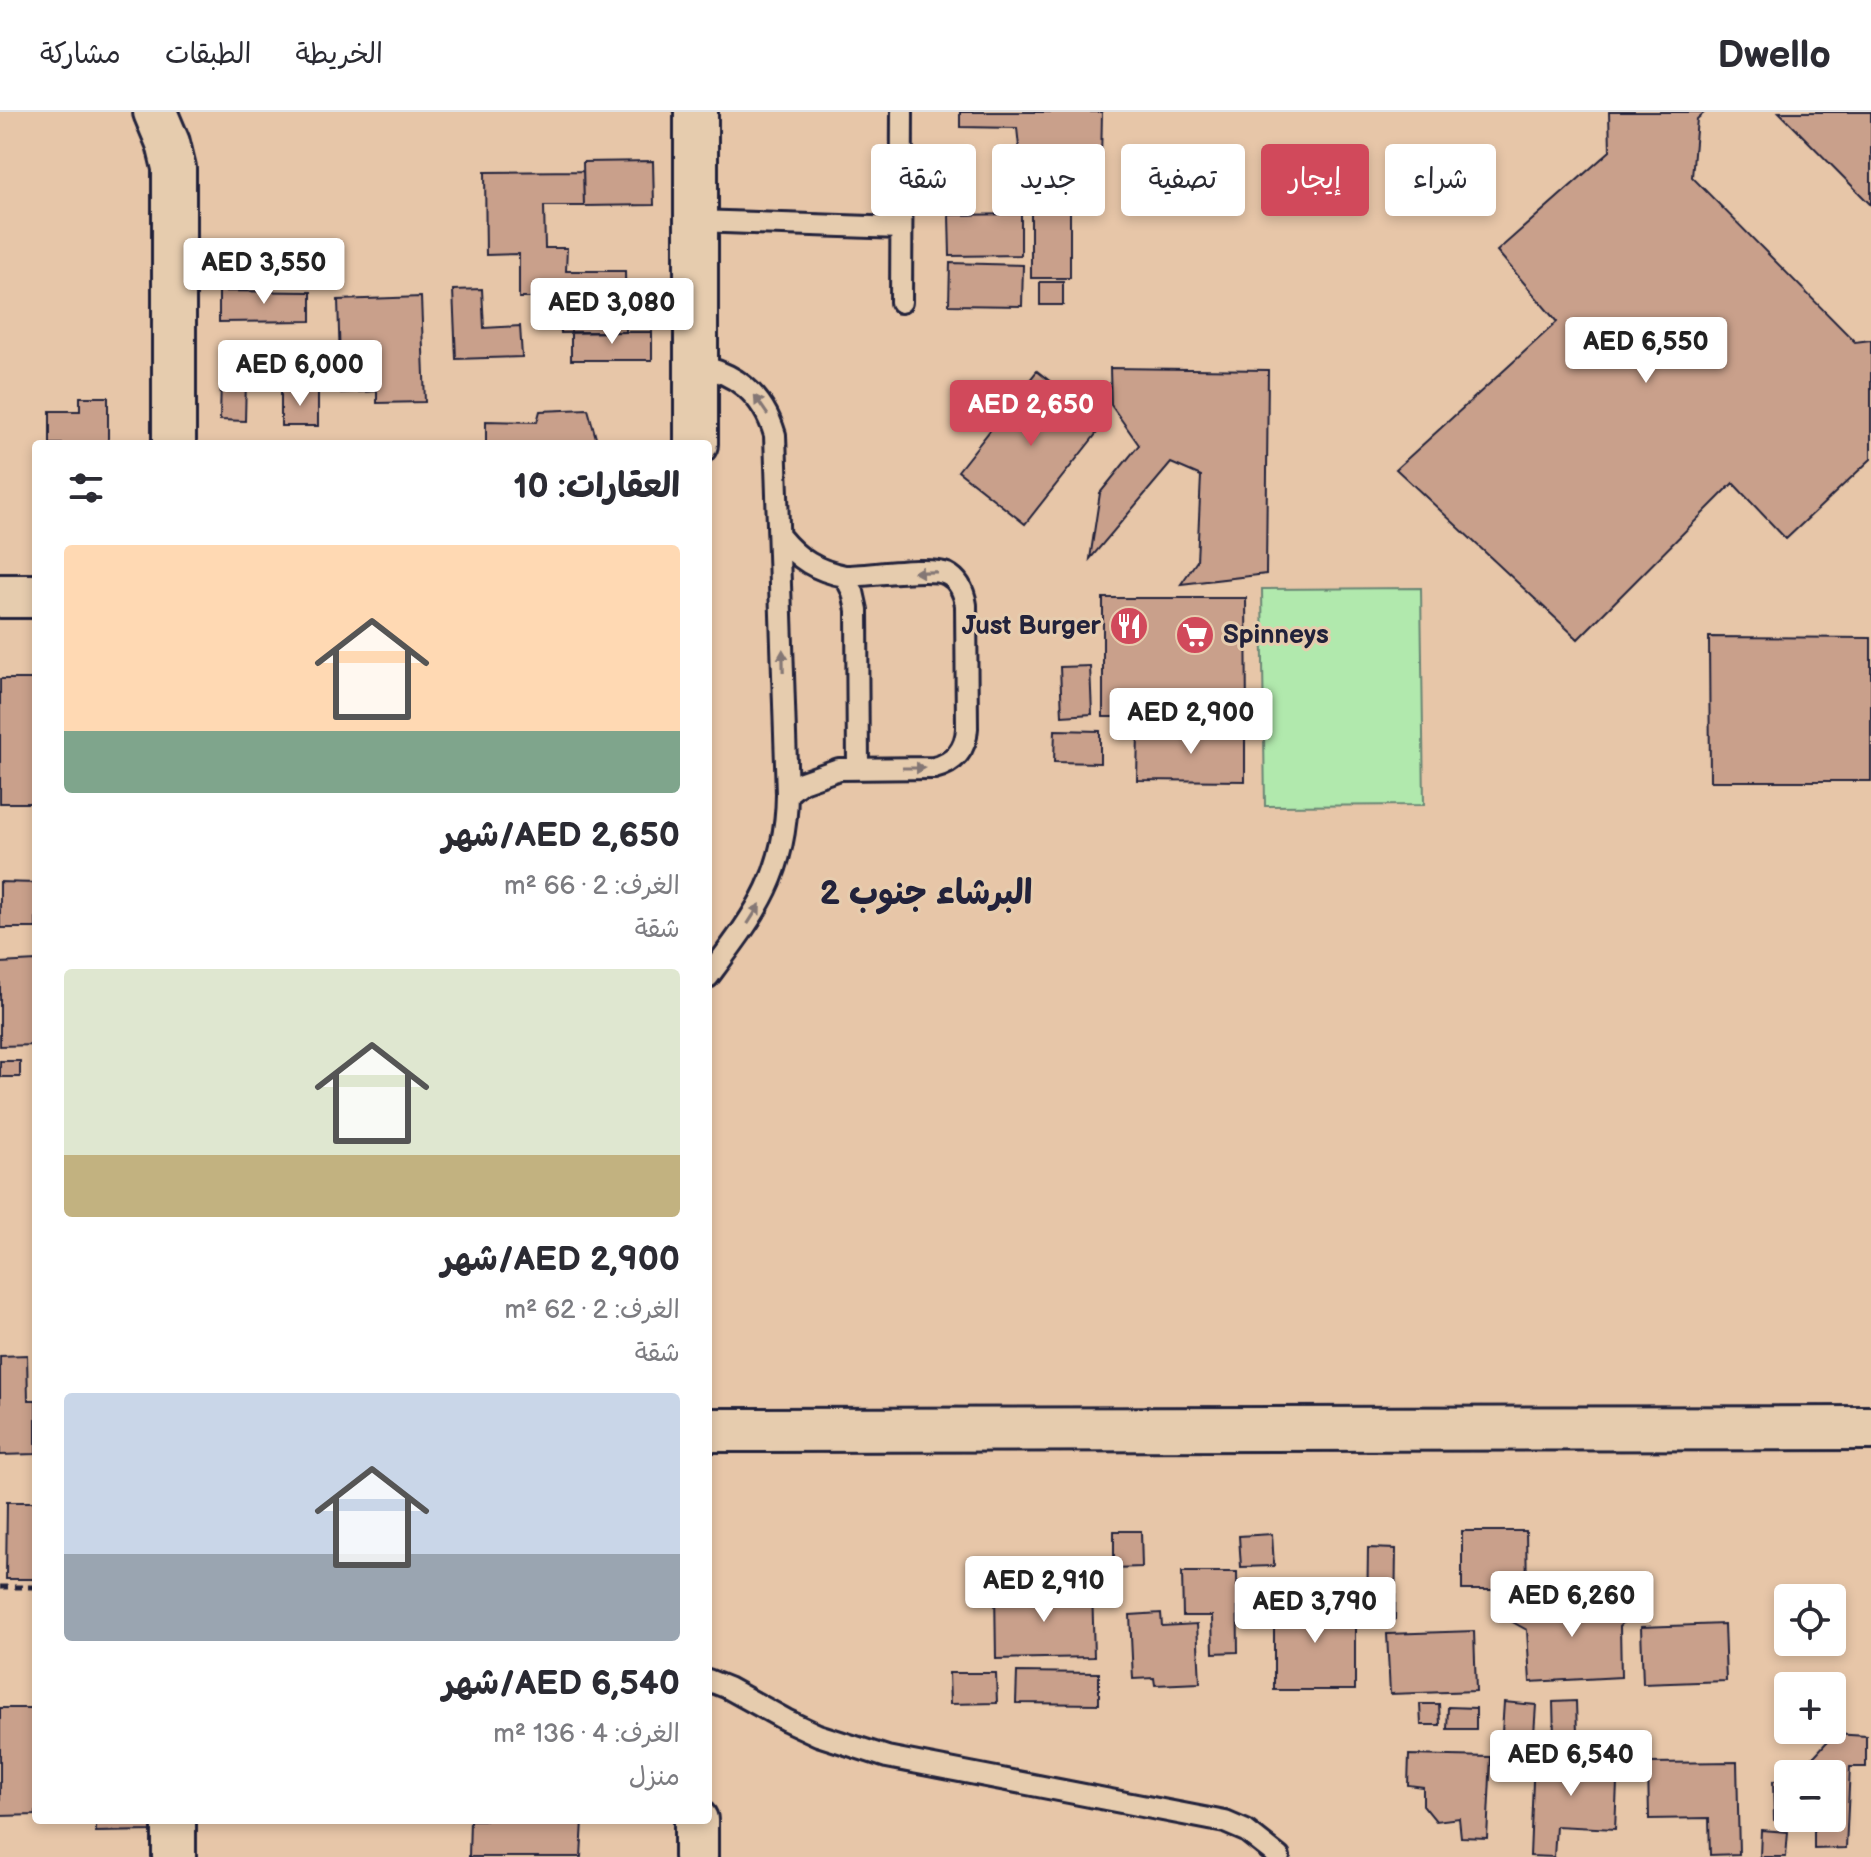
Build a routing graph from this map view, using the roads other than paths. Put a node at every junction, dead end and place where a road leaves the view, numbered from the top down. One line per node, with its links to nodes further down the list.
1 (155, 112): 5 (street)
2 (193, 112): 5 (street)
3 (696, 112): 6 (street)
4 (902, 112): 7 (lane)
5 (174, 168): 10 (street)
6 (696, 221): 7 (lane); 9 (street)
7 (901, 228): 8 (lane)
8 (901, 302)
9 (696, 365): 11 (street); 12 (lane, one-way to 9)
10 (174, 440)
11 (696, 440)
12 (780, 537): 13 (lane); 17 (lane, one-way to 12)
13 (845, 576): 16 (lane); 16 (lane, one-way to 13)
14 (0, 596): 15 (street)
15 (32, 596)
16 (858, 769): 17 (lane)
17 (787, 794): 18 (lane, one-way to 17)
18 (712, 972)
19 (1871, 1428): 20 (street)
20 (712, 1430)
21 (712, 1682): 26 (lane)
22 (174, 1824): 24 (street)
23 (696, 1824): 25 (street)
24 (174, 1857)
25 (696, 1857)
26 (1279, 1857)

